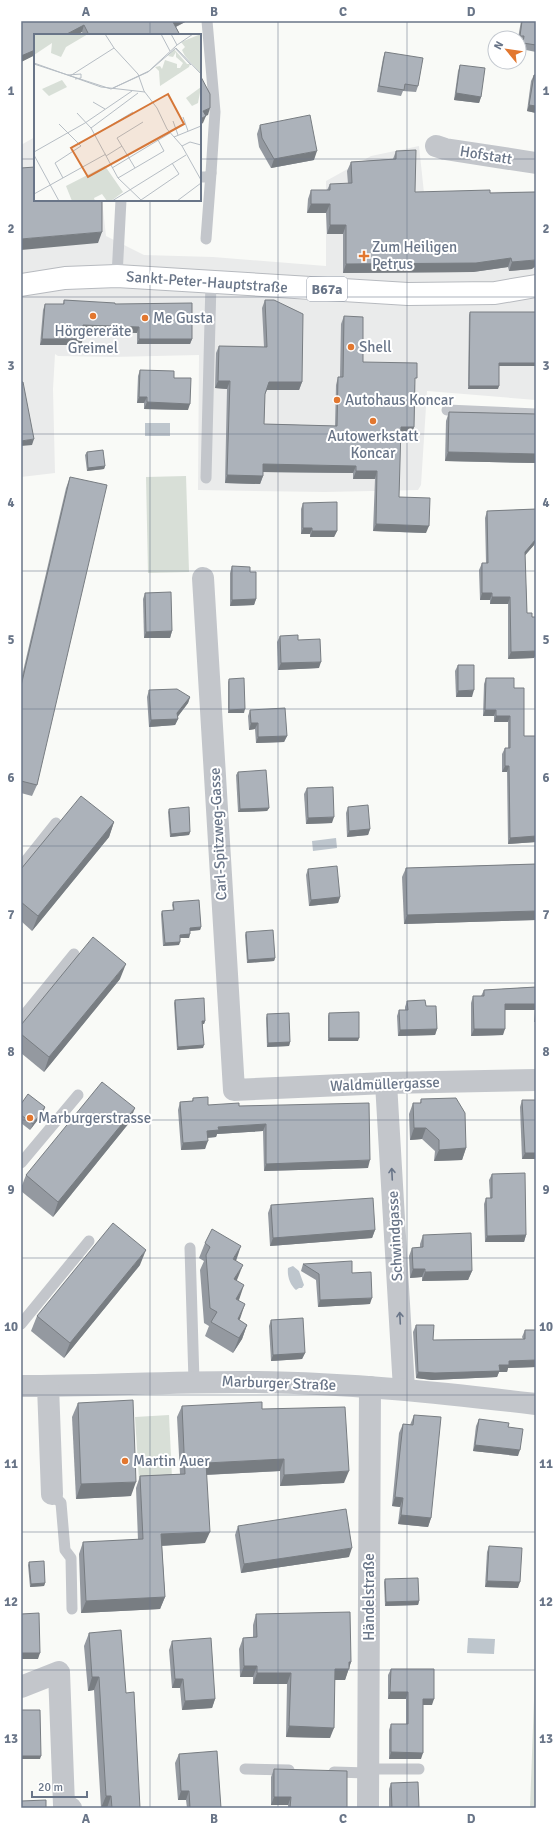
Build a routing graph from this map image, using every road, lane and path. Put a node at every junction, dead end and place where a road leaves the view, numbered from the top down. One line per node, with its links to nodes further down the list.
1 (207, 21): 4 (lane)
2 (436, 146): 3 (street, Hofstatt)
3 (536, 163)
4 (211, 173): 5 (lane); 7 (lane)
5 (201, 177)
6 (121, 201): 8 (lane, Sankt-Peter-Hauptstraße)
7 (206, 239)
8 (117, 276): 9 (main road, Sankt-Peter-Hauptstraße / B67a); 10 (main road, Sankt-Peter-Hauptstraße / B67a)
9 (211, 282): 11 (main road, Sankt-Peter-Hauptstraße / B67a); 14 (lane)
10 (21, 285)
11 (536, 286)
12 (447, 410): 13 (lane)
13 (536, 414)
14 (206, 478)
15 (203, 578): 22 (street, Carl-Spitzweg-Gasse)
16 (56, 823): 17 (lane)
17 (21, 867)
18 (74, 954): 19 (lane)
19 (21, 1019)
20 (536, 1080): 21 (street, Waldmüllergasse)
21 (386, 1083): 22 (street, Waldmüllergasse); 32 (street, Schwindgasse, one-way to 21)
22 (234, 1090)
23 (78, 1095): 24 (lane)
24 (21, 1163)
25 (89, 1241): 27 (lane)
26 (190, 1248): 28 (lane)
27 (21, 1324)
28 (194, 1381): 30 (street, Marburger Straße); 31 (street, Marburger Straße)
29 (21, 1386): 30 (street, Marburger Straße)
30 (48, 1386): 34 (street)
31 (370, 1387): 32 (street, Marburger Straße); 41 (street, Händelstraße)
32 (404, 1389): 33 (street, Marburger Straße)
33 (536, 1404)
34 (52, 1494): 35 (lane)
35 (72, 1608)
36 (21, 1687): 42 (street)
37 (245, 1769): 39 (lane)
38 (419, 1769): 41 (lane)
39 (299, 1771)
40 (322, 1771): 41 (lane)
41 (368, 1771): 43 (street, Händelstraße)
42 (71, 1808)
43 (368, 1808)

